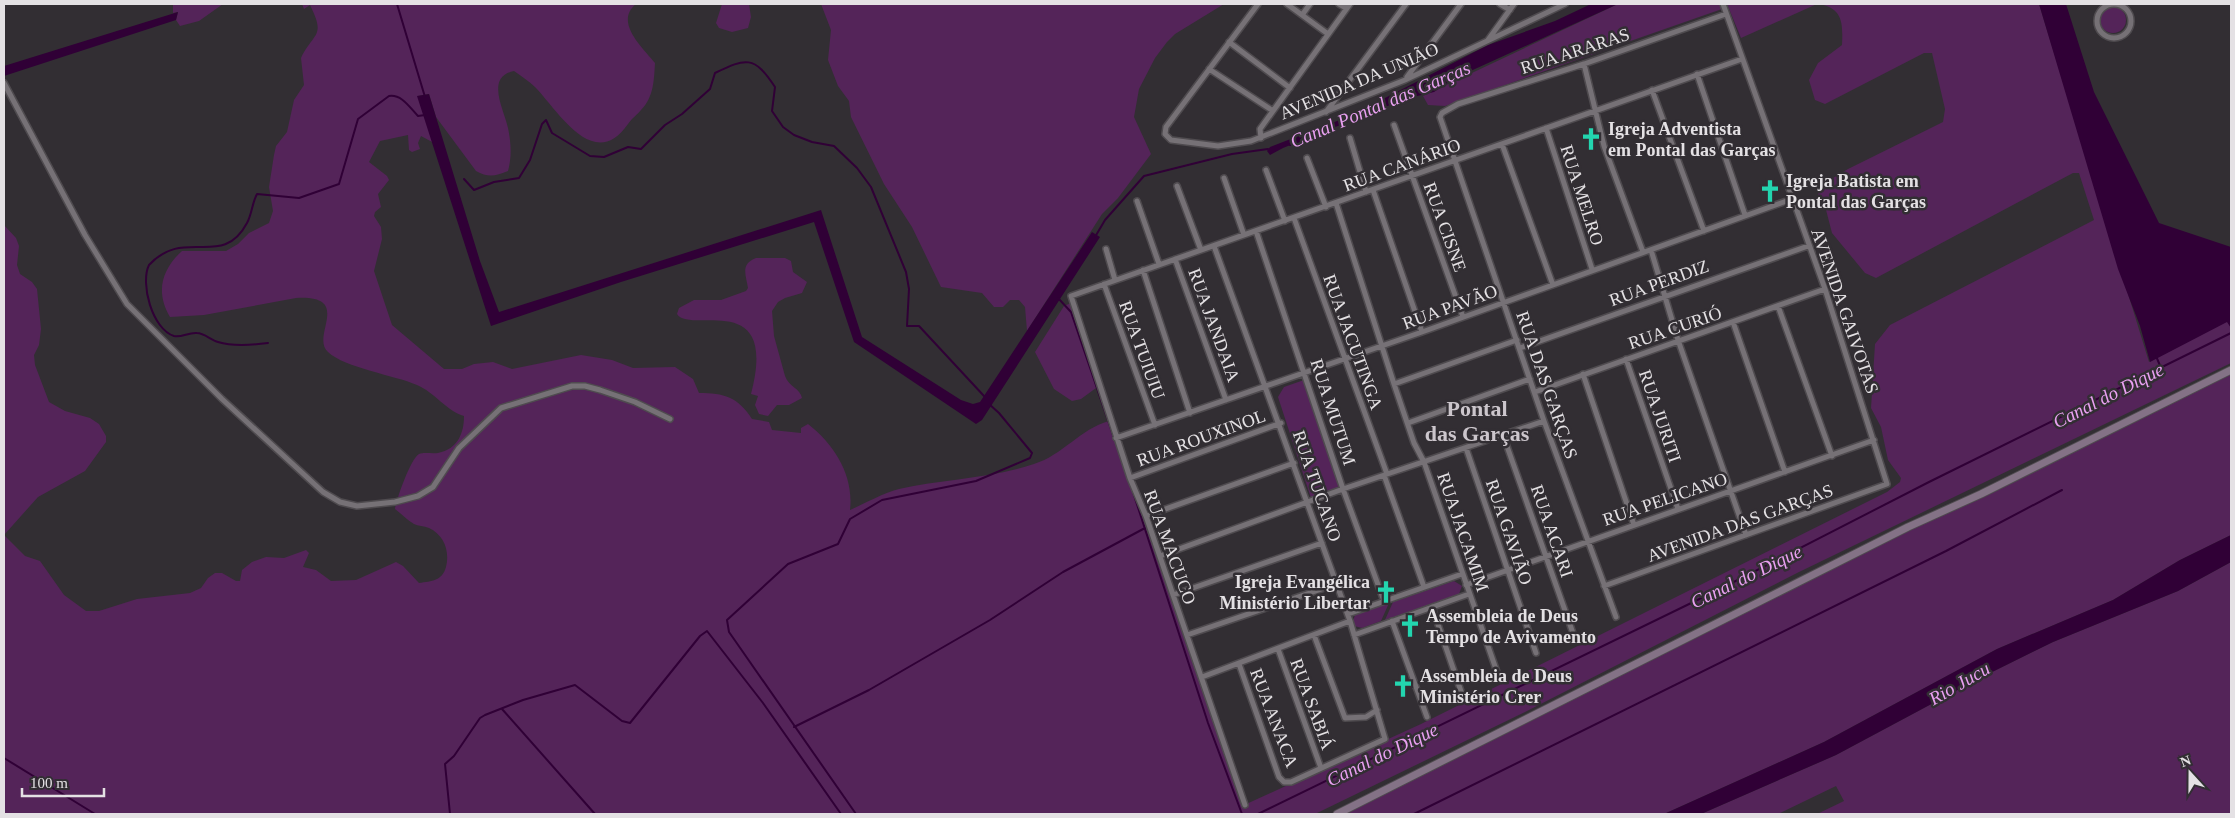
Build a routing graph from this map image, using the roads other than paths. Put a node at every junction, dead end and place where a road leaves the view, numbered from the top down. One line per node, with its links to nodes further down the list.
1 (1258, 4): 19 (street)
2 (1287, 4): 16 (street)
3 (1310, 4): 16 (street)
4 (1339, 4): 13 (street)
5 (1406, 4): 30 (street)
6 (1460, 4): 24 (street)
7 (1500, 4): 14 (street)
8 (1514, 4): 14 (street)
9 (1565, 4): 18 (street, AVENIDA DA UNIÃO)
10 (1723, 4): 15 (street, AVENIDA GAIVOTAS)
11 (2115, 4): 12 (street); 12 (street)
12 (2124, 5)
13 (1348, 6): 17 (street)
14 (1510, 10): 18 (street)
15 (1726, 14): 20 (street, AVENIDA GAIVOTAS); 21 (street, RUA ARARAS)
16 (1302, 15): 17 (street)
17 (1328, 34): 26 (street)
18 (1488, 40): 24 (street, AVENIDA DA UNIÃO)
19 (1228, 42): 22 (street); 26 (street)
20 (1742, 60): 23 (street, RUA CANÁRIO); 44 (street, AVENIDA GAIVOTAS)
21 (1584, 64): 29 (street); 37 (street, RUA ARARAS)
22 (1209, 69): 28 (street); 33 (street, AVENIDA DA UNIÃO)
23 (1697, 74): 27 (street, RUA CANÁRIO); 48 (street)
24 (1405, 80): 30 (street, AVENIDA DA UNIÃO)
25 (4, 83): 90 (street)
26 (1290, 88): 28 (street)
27 (1652, 90): 29 (street, RUA CANÁRIO); 51 (street)
28 (1273, 111): 33 (street)
29 (1595, 111): 32 (street, RUA CANÁRIO); 59 (street)
30 (1325, 113): 33 (street, AVENIDA DA UNIÃO)
31 (1394, 125): 39 (street, RUA CISNE)
32 (1546, 128): 35 (street, RUA CANÁRIO); 62 (street, RUA MELRO)
33 (1261, 138)
34 (1350, 138): 43 (street)
35 (1502, 144): 37 (street, RUA CANÁRIO); 66 (street)
36 (1307, 158): 47 (street)
37 (1454, 161): 39 (street, RUA CANÁRIO); 70 (street, RUA DAS GARÇAS)
38 (1266, 170): 50 (street)
39 (1412, 176): 42 (street, RUA CANÁRIO); 72 (street, RUA CISNE)
40 (1224, 178): 53 (street)
41 (1178, 186): 57 (street)
42 (1372, 190): 43 (street, RUA CANÁRIO); 74 (street)
43 (1366, 192): 46 (street, RUA CANÁRIO)
44 (1792, 199): 48 (street, RUA PAVÃO); 55 (street, AVENIDA GAIVOTAS)
45 (1137, 201): 61 (street)
46 (1336, 203): 47 (street, RUA CANÁRIO); 77 (street, RUA JACAMIM)
47 (1326, 207): 49 (street, RUA CANÁRIO)
48 (1745, 215): 51 (street, RUA PAVÃO)
49 (1294, 218): 50 (street, RUA CANÁRIO); 79 (street, RUA JACUTINGA)
50 (1285, 221): 52 (street, RUA CANÁRIO)
51 (1704, 230): 58 (street, RUA PAVÃO)
52 (1256, 231): 53 (street, RUA CANÁRIO); 82 (street, RUA MUTUM)
53 (1244, 235): 54 (street, RUA CANÁRIO)
54 (1214, 246): 57 (street, RUA CANÁRIO); 86 (street, RUA TUCANO)
55 (1808, 246): 67 (street, AVENIDA GAIVOTAS); 69 (street, RUA PERDIZ)
56 (1106, 249): 64 (street)
57 (1201, 250): 60 (street, RUA CANÁRIO)
58 (1651, 250): 59 (street, RUA PAVÃO); 69 (street)
59 (1643, 252): 62 (street, RUA PAVÃO)
60 (1176, 259): 61 (street, RUA CANÁRIO); 88 (street, RUA JANDAIA)
61 (1159, 264): 63 (street, RUA CANÁRIO)
62 (1592, 269): 66 (street, RUA PAVÃO)
63 (1143, 270): 64 (street, RUA CANÁRIO); 89 (street)
64 (1115, 280): 65 (street, RUA CANÁRIO)
65 (1104, 284): 68 (street, RUA CANÁRIO); 94 (street, RUA TUIUIU)
66 (1552, 285): 70 (street, RUA PAVÃO)
67 (1824, 289): 71 (street, RUA CURIÓ); 97 (street, AVENIDA GAIVOTAS)
68 (1071, 296): 96 (street, RUA MACUCO)
69 (1664, 296): 76 (street); 78 (street, RUA PERDIZ)
70 (1504, 302): 72 (street, RUA PAVÃO); 75 (street, RUA DAS GARÇAS)
71 (1778, 306): 73 (street, RUA CURIÓ); 99 (street)
72 (1463, 317): 74 (street, RUA PAVÃO)
73 (1734, 322): 76 (street, RUA CURIÓ); 102 (street)
74 (1422, 332): 77 (street, RUA PAVÃO)
75 (1517, 340): 78 (street, RUA DAS GARÇAS); 85 (street)
76 (1678, 340): 80 (street, RUA CURIÓ); 107 (street)
77 (1381, 346): 79 (street, RUA PAVÃO); 85 (street, RUA JACAMIM)
78 (1520, 348): 84 (street, RUA DAS GARÇAS)
79 (1344, 359): 82 (street, RUA PAVÃO); 103 (street, RUA JACUTINGA)
80 (1626, 359): 83 (street, RUA CURIÓ); 109 (street, RUA JURITI)
81 (2231, 370): 145 (main road)
82 (1306, 373): 86 (street, RUA PAVÃO); 106 (street, RUA MUTUM)
83 (1583, 374): 87 (street, RUA CURIÓ); 111 (street)
84 (1530, 379): 87 (street, RUA DAS GARÇAS); 93 (street)
85 (1394, 384): 93 (street, RUA JACAMIM)
86 (1266, 387): 88 (street, RUA PAVÃO); 92 (street, RUA TUCANO)
87 (1535, 392): 91 (street, RUA DAS GARÇAS)
88 (1226, 400): 89 (street, RUA PAVÃO)
89 (1190, 413): 94 (street, RUA PAVÃO)
90 (670, 419)
91 (1544, 421): 95 (street); 113 (street, RUA DAS GARÇAS)
92 (1281, 423): 101 (street, RUA TUCANO); 104 (street, RUA ROUXINOL)
93 (1408, 424): 100 (street, RUA JACAMIM)
94 (1155, 425): 96 (street, RUA PAVÃO)
95 (1503, 435): 98 (street); 116 (street, RUA ACARI)
96 (1116, 438): 104 (street, RUA MACUCO)
97 (1874, 440): 99 (street, RUA PELICANO); 105 (street, AVENIDA GAIVOTAS)
98 (1466, 448): 100 (street); 117 (street, RUA GAVIÃO)
99 (1832, 456): 102 (street, RUA PELICANO)
100 (1424, 462): 103 (street); 118 (street, RUA JACAMIM)
101 (1294, 463): 108 (street, RUA TUCANO); 110 (street)
102 (1785, 472): 107 (street, RUA PELICANO)
103 (1386, 475): 106 (street); 122 (street, RUA JACUTINGA)
104 (1130, 478): 110 (street, RUA MACUCO)
105 (1886, 486): 112 (street, AVENIDA DAS GARÇAS)
106 (1343, 489): 108 (street); 125 (street, RUA MUTUM)
107 (1731, 491): 109 (street, RUA PELICANO); 112 (street)
108 (1307, 502): 114 (street, RUA TUCANO); 115 (street)
109 (1678, 509): 111 (street, RUA PELICANO)
110 (1146, 516): 115 (street, RUA MACUCO)
111 (1634, 525): 113 (street, RUA PELICANO)
112 (1746, 535): 121 (street, AVENIDA DAS GARÇAS)
113 (1587, 541): 116 (street, RUA PELICANO); 121 (street, RUA DAS GARÇAS)
114 (1322, 543): 119 (street, RUA TUCANO); 124 (street)
115 (1160, 556): 124 (street, RUA MACUCO)
116 (1546, 557): 117 (street, RUA PELICANO); 134 (street, RUA ACARI)
117 (1507, 570): 120 (street, RUA PELICANO); 136 (street, RUA GAVIÃO)
118 (1462, 574): 120 (street, RUA JACAMIM); 122 (street)
119 (1336, 584): 127 (street, RUA TUCANO); 132 (street)
120 (1466, 585): 123 (street, RUA JACAMIM)
121 (1604, 586): 128 (street, RUA DAS GARÇAS)
122 (1424, 587): 125 (street)
123 (1469, 594): 126 (street); 138 (street, RUA JACAMIM)
124 (1173, 595): 132 (street, RUA MACUCO)
125 (1384, 601): 127 (street)
126 (1432, 607): 129 (street); 140 (street)
127 (1348, 614): 130 (street, RUA TUCANO)
128 (1616, 617)
129 (1392, 621): 131 (street); 142 (street)
130 (1350, 622): 131 (street, RUA TUCANO); 133 (street)
131 (1354, 634): 141 (street, RUA TUCANO)
132 (1187, 635): 139 (street, RUA MACUCO)
133 (1314, 635): 135 (street); 141 (street)
134 (1574, 636)
135 (1278, 648): 137 (street); 143 (street, RUA SABIÁ)
136 (1536, 653)
137 (1239, 664): 139 (street); 143 (street, RUA ANACA)
138 (1497, 672)
139 (1202, 677): 144 (street, RUA MACUCO)
140 (1464, 700)
141 (1377, 710): 143 (street, RUA TUCANO)
142 (1427, 717)
143 (1321, 768)
144 (1245, 805)
145 (1337, 814)

